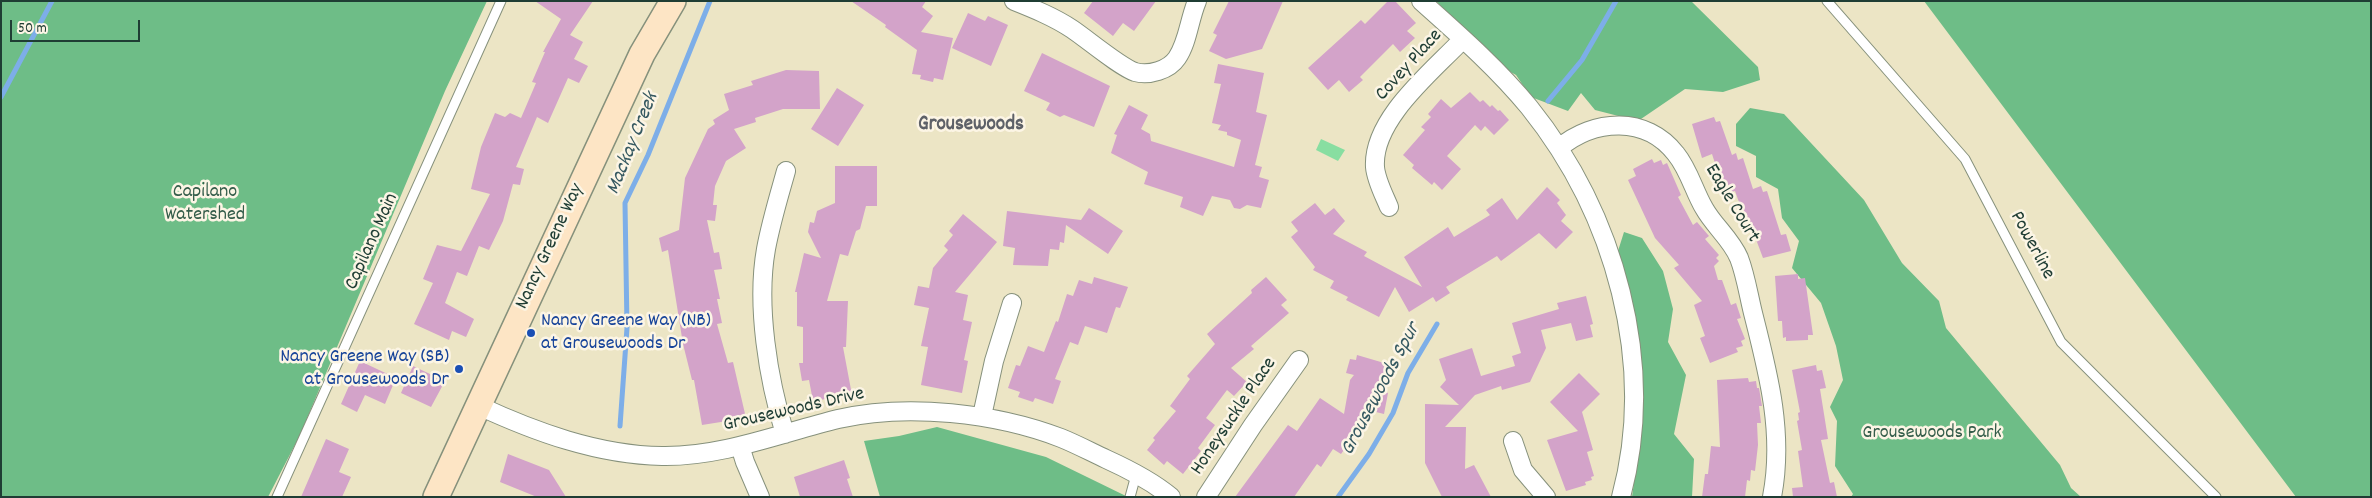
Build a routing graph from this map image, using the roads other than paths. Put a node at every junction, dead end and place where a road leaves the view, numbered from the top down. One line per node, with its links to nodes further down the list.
1 (502, 1): 19 (lane, Capilano Main)
2 (673, 1): 13 (street, Nancy Greene Way)
3 (1014, 1): 4 (street)
4 (1197, 1)
5 (1421, 1): 7 (street)
6 (1826, 1): 28 (lane, Powerline)
7 (1463, 39): 8 (street); 10 (street, Covey Place)
8 (1559, 148): 26 (street); 27 (street, Eagle Court)
9 (786, 170): 15 (street)
10 (1389, 207)
11 (1012, 303): 14 (street)
12 (1299, 360): 24 (street, Honeysuckle Place)
13 (477, 405): 17 (street, Grousewoods Drive); 20 (street, Nancy Greene Way)
14 (982, 416): 15 (street, Grousewoods Drive); 18 (street, Grousewoods Drive)
15 (785, 434): 17 (street, Grousewoods Drive)
16 (1513, 441): 25 (street)
17 (740, 446): 21 (street)
18 (1136, 475): 22 (lane); 23 (street, Grousewoods Drive)
19 (277, 497)
20 (436, 497)
21 (760, 497)
22 (1130, 497)
23 (1171, 497)
24 (1206, 497)
25 (1546, 497)
26 (1621, 497)
27 (1772, 497)
28 (2216, 497)

